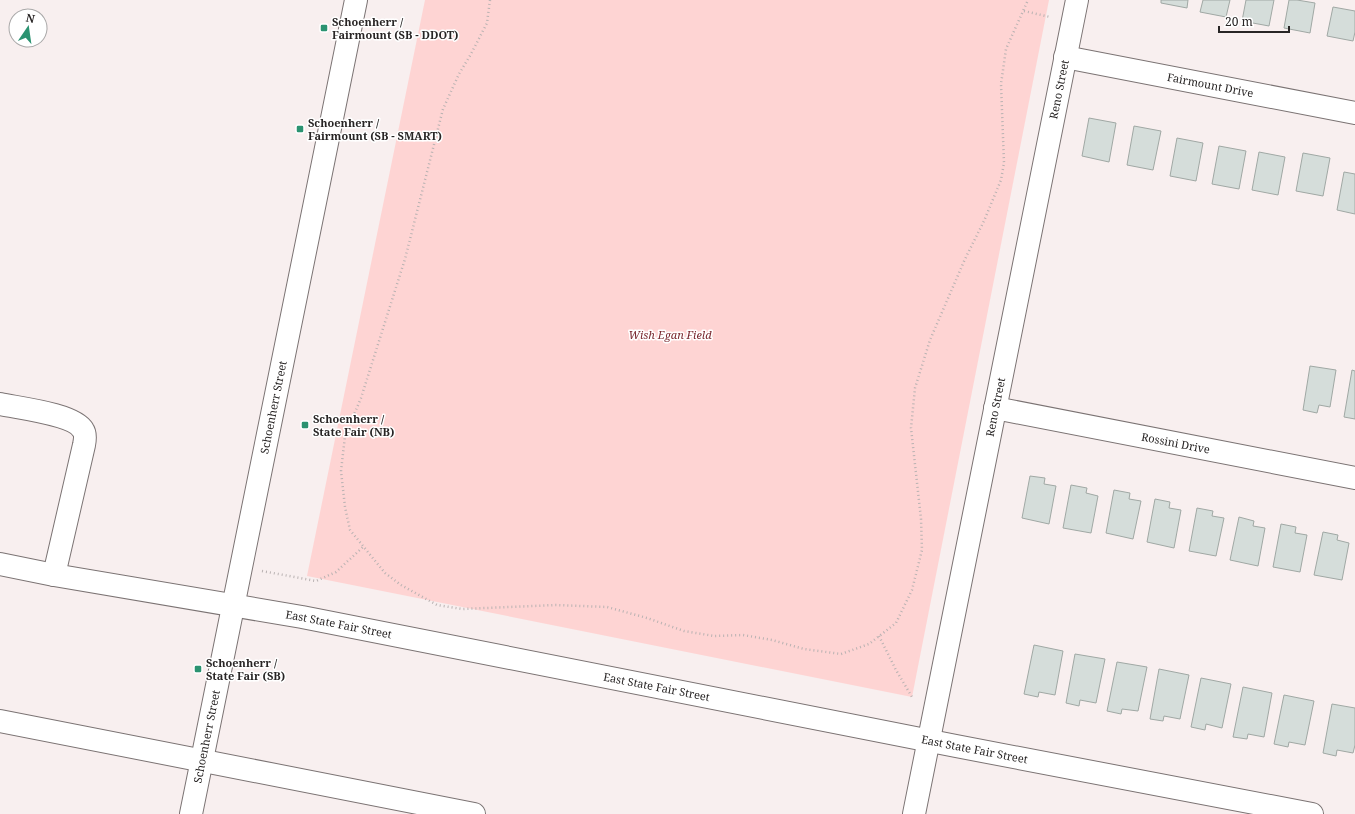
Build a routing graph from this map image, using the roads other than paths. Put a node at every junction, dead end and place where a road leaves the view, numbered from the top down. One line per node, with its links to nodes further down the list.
1 (356, 0): 10 (street, Schoenherr Street)
2 (1077, 0): 3 (street, Reno Street)
3 (1065, 57): 4 (street, Fairmount Drive); 6 (street, Reno Street)
4 (1355, 113)
5 (0, 404): 9 (street)
6 (995, 408): 7 (street, Rossini Drive); 12 (street, Reno Street)
7 (1355, 478)
8 (0, 564): 9 (street, East State Fair Street)
9 (54, 575): 10 (street, East State Fair Street)
10 (233, 606): 12 (street, East State Fair Street); 13 (street, Schoenherr Street)
11 (0, 720): 13 (street)
12 (929, 741): 16 (street, Reno Street); 17 (street, East State Fair Street)
13 (202, 761): 14 (street, Schoenherr Street); 15 (street)
14 (191, 814)
15 (474, 814)
16 (914, 814)
17 (1312, 814)

